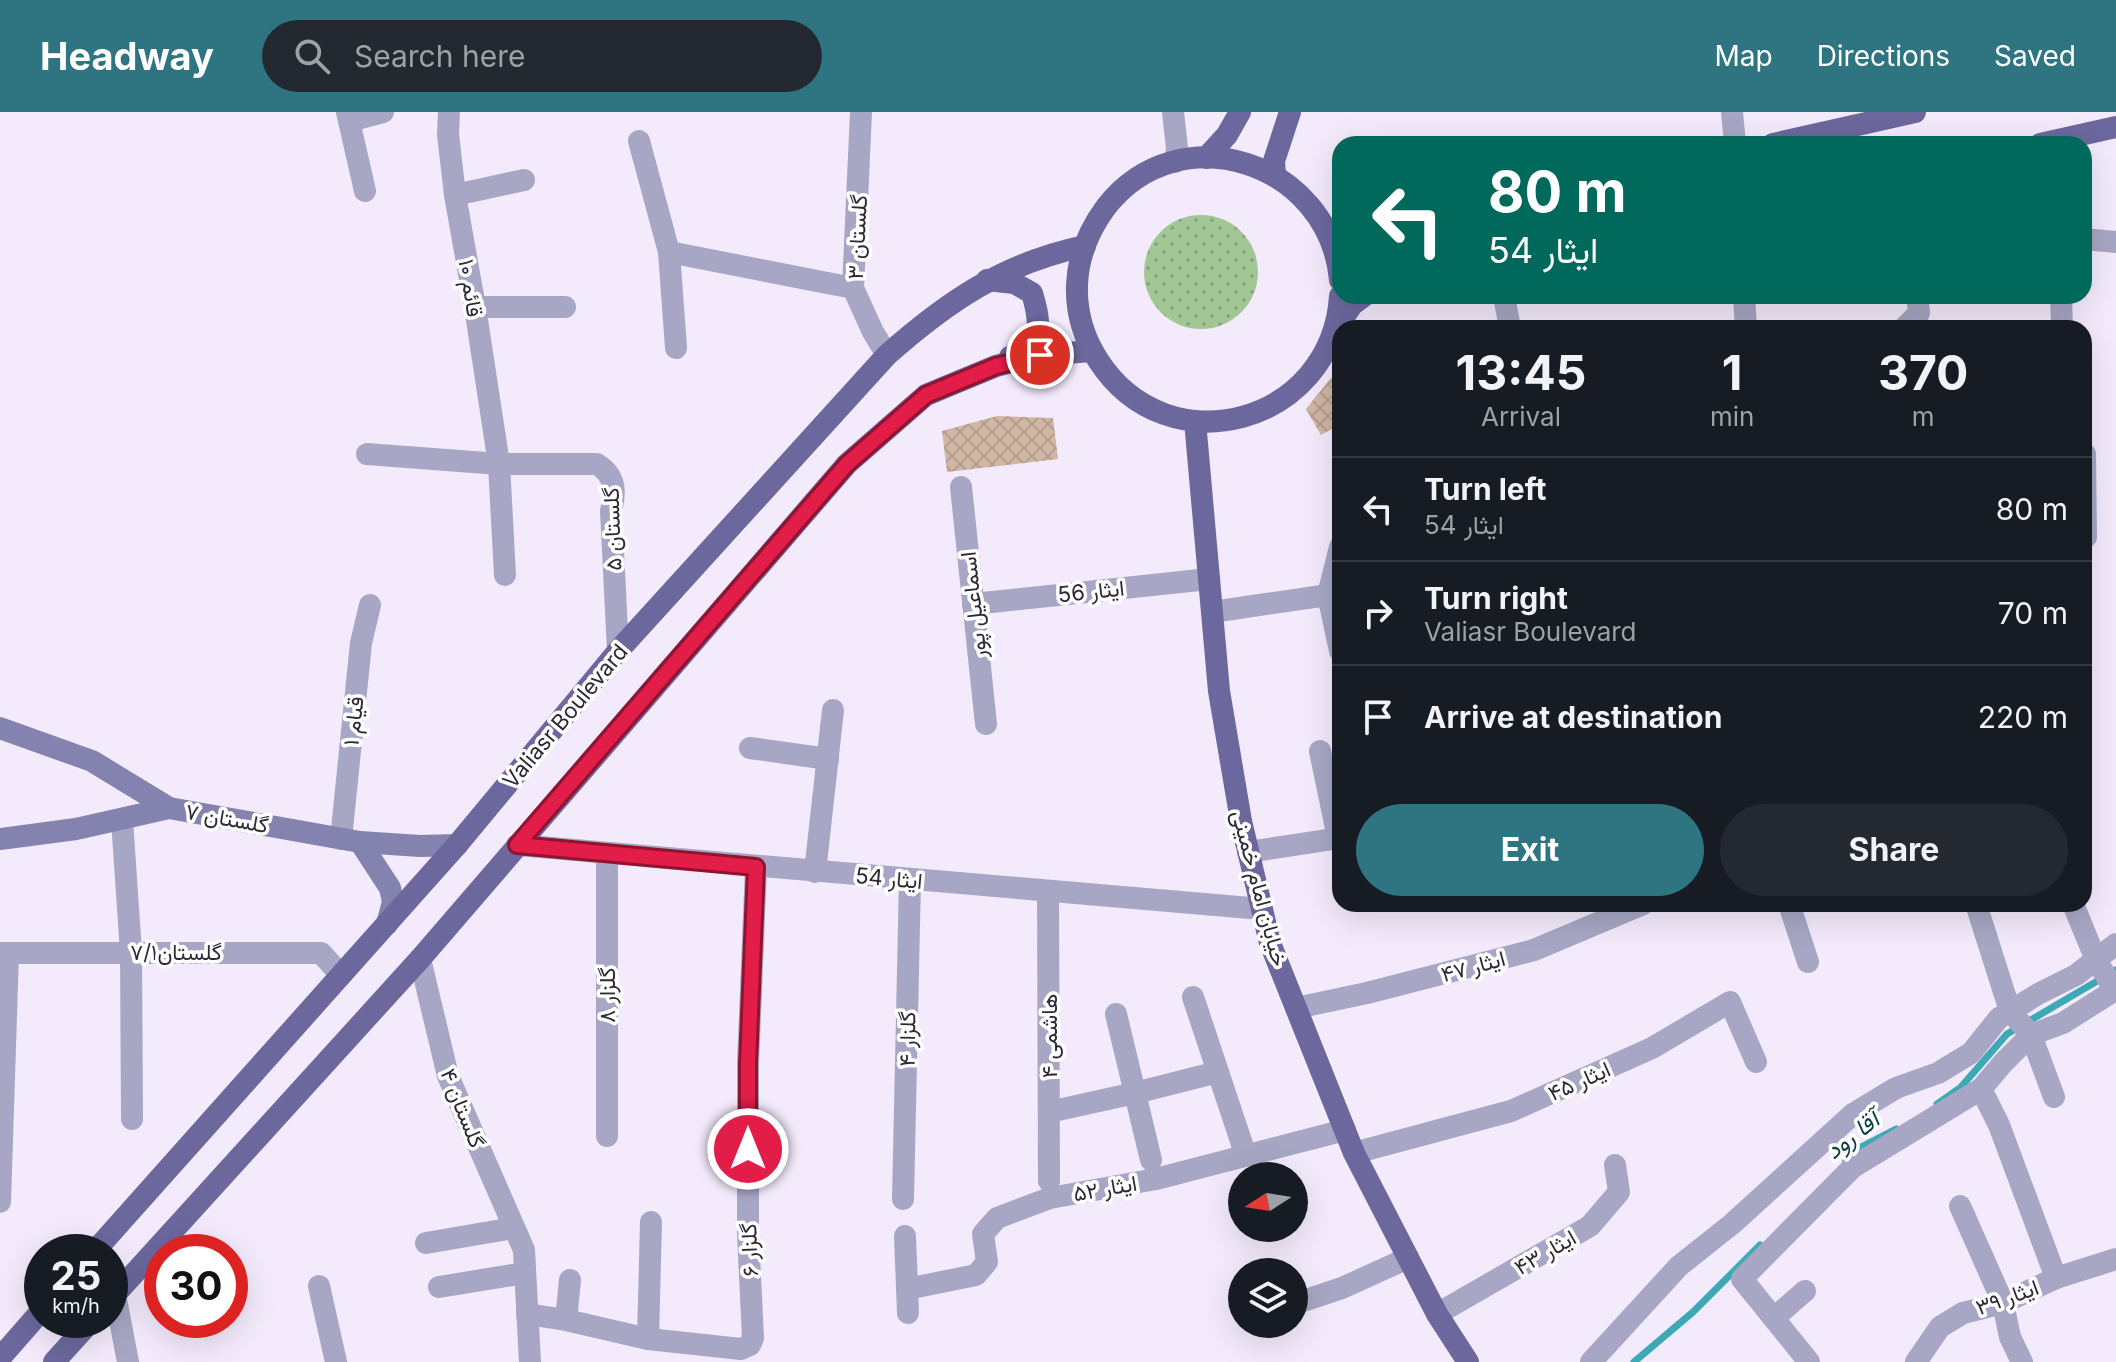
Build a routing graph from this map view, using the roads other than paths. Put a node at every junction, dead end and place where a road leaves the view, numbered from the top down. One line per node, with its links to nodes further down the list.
1 (383, 112): 9 (street)
2 (449, 112): 21 (street, قائم ۱۰)
3 (861, 112): 30 (street, گلستان ۳)
4 (1173, 112): 17 (street)
5 (1240, 112): 16 (main road)
6 (1290, 112): 18 (main road)
7 (1732, 112): 12 (street)
8 (1915, 112): 10 (main road)
9 (348, 117): 20 (street)
10 (1855, 119): 13 (main road)
11 (2116, 127): 14 (main road)
12 (1734, 136)
13 (1799, 136)
14 (2076, 136)
15 (639, 141): 28 (street)
16 (1206, 158): 17 (main road); 18 (main road)
17 (1175, 162): 27 (main road)
18 (1275, 175): 22 (main road)
19 (524, 180): 21 (street)
20 (365, 191)
21 (455, 195): 32 (street, قائم ۱۰)
22 (1313, 210): 23 (main road); 26 (main road)
23 (1332, 225)
24 (2092, 240): 25 (street)
25 (2116, 242)
26 (1332, 244)
27 (1085, 246): 29 (main road, Valiasr Boulevard); 37 (main road)
28 (669, 252): 30 (street); 36 (street)
29 (987, 280): 38 (main road, Valiasr Boulevard); 39 (main road)
30 (853, 288): 38 (street, گلستان ۳)
31 (1353, 304): 34 (main road)
32 (475, 307): 33 (street); 42 (street, قائم ۱۰)
33 (565, 307)
34 (1341, 320)
35 (1332, 335): 40 (main road)
36 (676, 348)
37 (1092, 351): 39 (main road); 40 (main road)
38 (887, 355): 50 (main road, Valiasr Boulevard)
39 (996, 366): 64 (main road)
40 (1195, 421): 45 (main road, خیابان امام خمینی)
41 (367, 454): 42 (street)
42 (499, 464): 44 (street, قائم ۱۰); 50 (street, گلستان ۵)
43 (961, 487): 47 (street, اسماعیل پور)
44 (505, 575)
45 (1209, 579): 47 (street, ایثار 56); 49 (main road, خیابان امام خمینی)
46 (1332, 593): 49 (street)
47 (973, 604): 52 (street, اسماعیل پور)
48 (370, 605): 62 (street, قیام ۱)
49 (1212, 612): 65 (main road, خیابان امام خمینی)
50 (618, 651): 63 (main road, Valiasr Boulevard)
51 (833, 710): 56 (street)
52 (986, 724)
53 (0, 728): 58 (main road)
54 (750, 748): 56 (street)
55 (1320, 751): 57 (street)
56 (828, 759): 68 (street)
57 (1332, 806)
58 (169, 808): 59 (main road, گلستان ۷); 62 (main road, گلستان ۷)
59 (122, 820): 60 (main road, گلستان ۷); 78 (street)
60 (0, 839)
61 (1332, 839): 65 (street)
62 (350, 840): 63 (main road, گلستان ۷); 76 (main road)
63 (457, 845): 76 (main road, Valiasr Boulevard)
64 (517, 845): 66 (street, ایثار 54); 80 (main road)
65 (1248, 852): 71 (main road, خیابان امام خمینی)
66 (607, 854): 67 (street, ایثار 54); 98 (street, گلزار ۸)
67 (756, 867): 68 (street, ایثار 54); 132 (street, گلزار ۶)
68 (815, 872): 69 (street, ایثار 54)
69 (910, 880): 70 (street, ایثار 54); 104 (street, گلزار ۴)
70 (1048, 891): 71 (street, ایثار 54); 95 (street, هاشمی ۴)
71 (1262, 909): 86 (main road, خیابان امام خمینی)
72 (1624, 912): 86 (street, ایثار ۴۷)
73 (1792, 912): 82 (street)
74 (1979, 912): 87 (street)
75 (2076, 912): 81 (street)
76 (387, 924): 83 (main road, Valiasr Boulevard)
77 (2116, 944): 81 (street)
78 (131, 952): 79 (street, گلستان۷/۱); 83 (street, گلستان۷/۱); 96 (street)
79 (4, 953): 105 (street)
80 (420, 959): 108 (street, گلستان ۴); 116 (main road)
81 (2096, 960): 84 (street); 87 (street)
82 (1808, 962)
83 (341, 975): 109 (main road, Valiasr Boulevard)
84 (2116, 991): 89 (street)
85 (1193, 997): 91 (street)
86 (1296, 1008): 97 (main road, خیابان امام خمینی)
87 (2010, 1011): 89 (street); 139 (street)
88 (1116, 1014): 93 (street)
89 (2031, 1035): 92 (street); 94 (street)
90 (1756, 1062): 99 (street, ایثار ۴۵)
91 (1218, 1072): 93 (street); 100 (street)
92 (1981, 1089): 115 (street); 127 (street)
93 (1135, 1093): 95 (street); 101 (street)
94 (2054, 1097)
95 (1049, 1112): 103 (street, هاشمی ۴)
96 (132, 1119)
97 (1345, 1130): 99 (main road, خیابان امام خمینی); 100 (street, ایثار ۵۲)
98 (607, 1136)
99 (1354, 1153): 112 (main road, خیابان امام خمینی)
100 (1246, 1156): 120 (street, ایثار ۵۲)
101 (1151, 1160)
102 (1615, 1165): 126 (street, ایثار ۴۳)
103 (1049, 1181)
104 (903, 1199)
105 (0, 1202)
106 (1960, 1206): 123 (street)
107 (651, 1222): 132 (street)
108 (514, 1228): 111 (street); 114 (street, گلستان ۴)
109 (110, 1234)
110 (905, 1236): 120 (street)
111 (426, 1243)
112 (1408, 1258): 122 (street); 126 (main road, خیابان امام خمینی)
113 (2116, 1259): 115 (street, ایثار ۳۹)
114 (524, 1261): 119 (street); 125 (street)
115 (2056, 1278): 123 (street, ایثار ۳۹)
116 (128, 1279)
117 (570, 1280): 128 (street)
118 (319, 1286): 137 (street)
119 (439, 1287)
120 (907, 1289): 124 (street)
121 (1805, 1291): 127 (street)
122 (1308, 1299)
123 (2003, 1303): 141 (street, ایثار ۳۹); 142 (street)
124 (908, 1313)
125 (527, 1314): 128 (street); 138 (street)
126 (1437, 1314): 134 (main road, خیابان امام خمینی)
127 (1774, 1318): 140 (street)
128 (566, 1320): 132 (street)
129 (24, 1331): 133 (main road)
130 (76, 1338): 135 (main road)
131 (122, 1338): 136 (street)
132 (648, 1339)
133 (0, 1358)
134 (1461, 1361)
135 (54, 1362)
136 (128, 1362)
137 (336, 1362)
138 (530, 1362)
139 (1591, 1362)
140 (1809, 1362)
141 (1916, 1362)
142 (2022, 1362)

